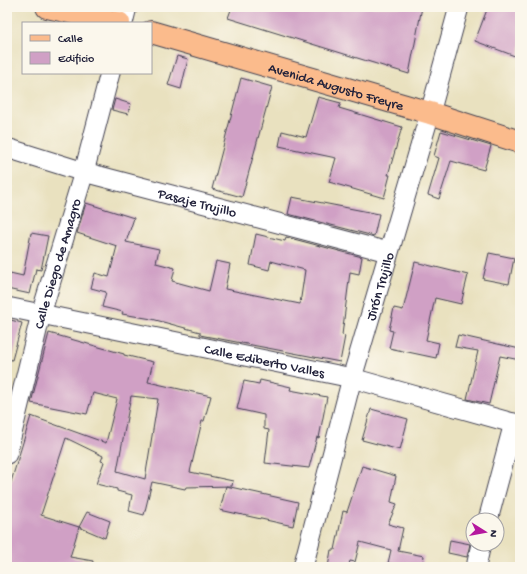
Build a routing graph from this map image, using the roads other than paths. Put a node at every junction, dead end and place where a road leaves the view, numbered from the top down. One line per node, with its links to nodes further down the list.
1 (47, 7): 4 (main road)
2 (127, 7): 5 (street)
3 (459, 7): 8 (street, Jirón Trujillo)
4 (114, 22)
5 (123, 22)
6 (152, 32): 8 (main road, Avenida Augusto Freyre)
7 (110, 74): 11 (street, Calle Diego de Amagro)
8 (430, 113): 9 (main road, Avenida Augusto Freyre); 12 (street, Jirón Trujillo)
9 (520, 142)
10 (7, 148): 11 (street, Pasaje Trujillo)
11 (84, 172): 12 (street, Pasaje Trujillo); 14 (street, Calle Diego de Amagro)
12 (388, 252): 15 (street, Jirón Trujillo)
13 (7, 307): 14 (street, Calle Ediberto Valles)
14 (41, 314): 15 (street, Calle Ediberto Valles); 17 (street, Calle Diego de Amagro)
15 (352, 378): 16 (street, Calle Ediberto Valles); 20 (street, Jirón Trujillo)
16 (517, 424): 18 (street)
17 (7, 454)
18 (490, 512)
19 (479, 552): 21 (street)
20 (303, 567)
21 (476, 567)

